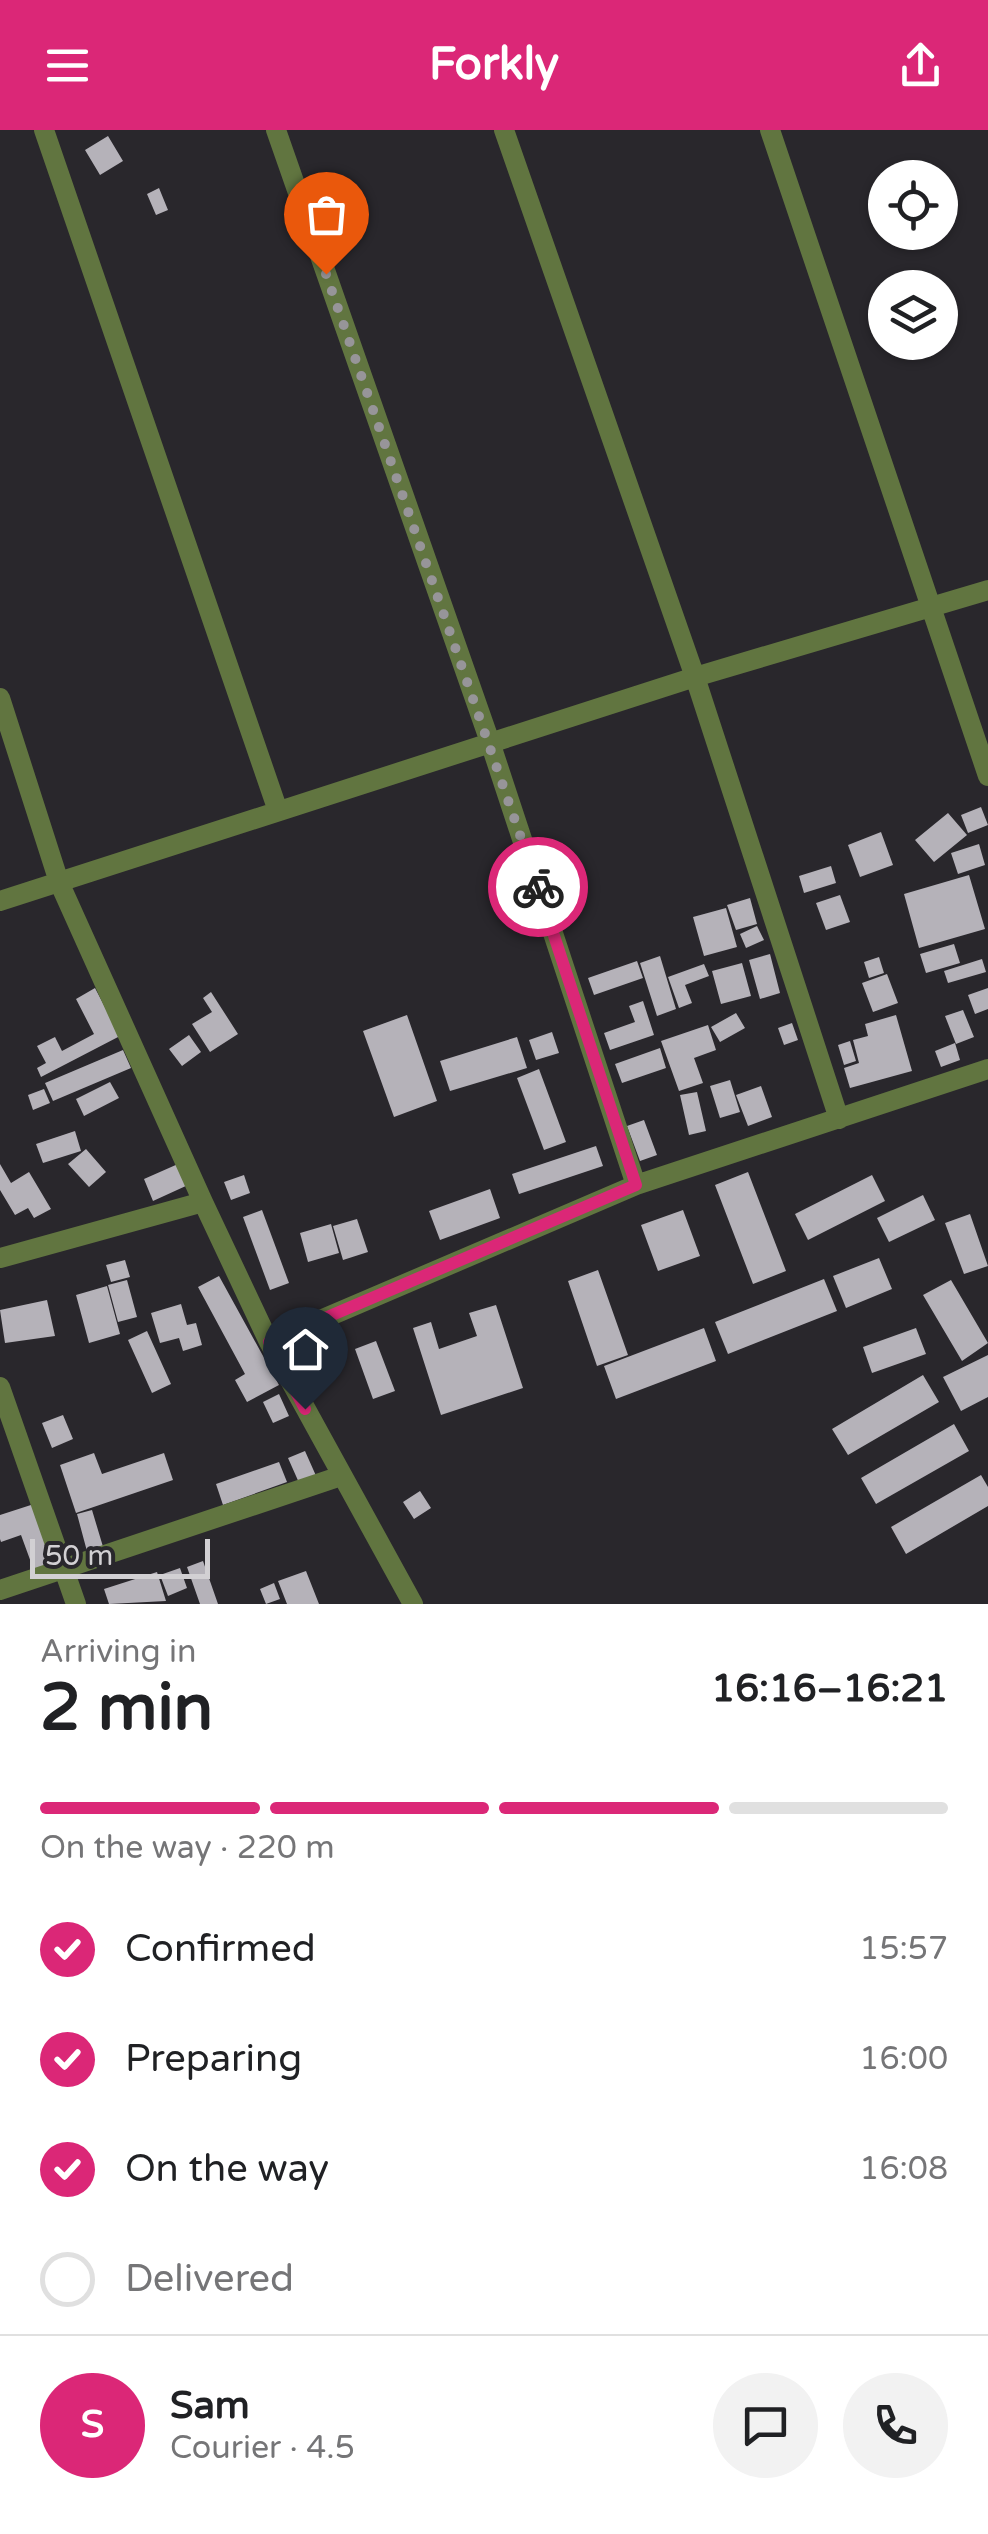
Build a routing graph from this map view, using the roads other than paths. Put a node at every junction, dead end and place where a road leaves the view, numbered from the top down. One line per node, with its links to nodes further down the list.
1 (44, 130): 11 (street)
2 (276, 130): 9 (street)
3 (504, 130): 7 (street)
4 (770, 130): 6 (street)
5 (988, 590): 6 (street)
6 (932, 608): 7 (street); 10 (street)
7 (694, 676): 9 (street); 15 (street)
8 (0, 698): 12 (street)
9 (490, 742): 11 (street); 16 (street)
10 (988, 776)
11 (278, 812): 12 (street)
12 (59, 882): 13 (street); 17 (street)
13 (0, 902)
14 (988, 1069): 15 (street)
15 (840, 1119): 16 (street)
16 (636, 1185): 19 (street)
17 (203, 1202): 18 (street); 19 (street)
18 (0, 1258)
19 (269, 1342): 21 (street)
20 (0, 1387): 22 (street)
21 (340, 1476): 22 (street); 25 (street)
22 (63, 1570): 23 (street); 24 (street)
23 (0, 1590)
24 (76, 1604)
25 (412, 1604)

